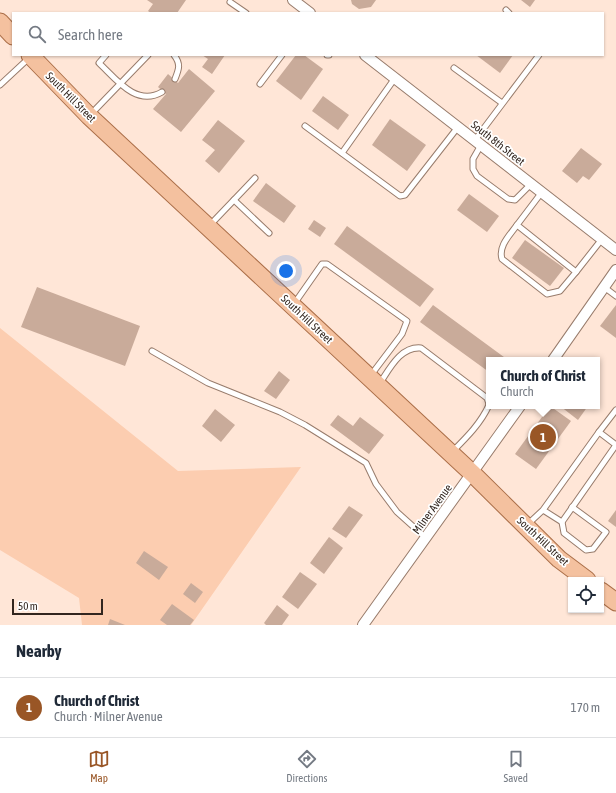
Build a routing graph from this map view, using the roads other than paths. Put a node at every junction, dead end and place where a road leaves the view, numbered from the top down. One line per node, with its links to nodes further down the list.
1 (293, 0): 4 (street)
2 (230, 2): 3 (lane)
3 (245, 12)
4 (306, 12)
5 (0, 22): 6 (main road)
6 (12, 35)
7 (30, 56): 19 (lane); 22 (main road, South Hill Street)
8 (105, 56): 17 (lane)
9 (147, 56): 17 (lane)
10 (175, 56): 16 (lane)
11 (281, 56): 18 (lane)
12 (366, 56): 15 (street, South 8th Street)
13 (538, 56): 21 (lane)
14 (454, 68): 21 (lane)
15 (395, 78): 24 (street, South 8th Street); 26 (lane)
16 (174, 79)
17 (120, 84): 20 (lane); 22 (lane)
18 (260, 84)
19 (0, 86)
20 (162, 92)
21 (502, 103): 25 (lane)
22 (89, 116): 32 (main road, South Hill Street)
23 (305, 126): 26 (lane)
24 (458, 126): 25 (street, South 8th Street); 26 (lane)
25 (478, 142): 28 (street, South 8th Street); 28 (lane)
26 (342, 153)
27 (254, 178): 30 (lane)
28 (531, 184): 29 (street, South 8th Street)
29 (542, 192): 31 (lane); 34 (street, South 8th Street)
30 (234, 200): 32 (lane); 33 (lane)
31 (517, 225): 37 (lane); 37 (lane)
32 (208, 227): 40 (main road, South Hill Street)
33 (269, 233)
34 (602, 239): 35 (street, South 8th Street); 37 (lane)
35 (616, 250)
36 (616, 270): 38 (street)
37 (576, 272)
38 (604, 287): 39 (lane); 42 (street)
39 (616, 296)
40 (293, 306): 43 (main road, South Hill Street); 43 (lane)
41 (152, 351): 55 (lane)
42 (555, 357)
43 (373, 381): 44 (lane); 49 (main road, South Hill Street)
44 (486, 397)
45 (487, 409): 49 (lane)
46 (518, 409): 50 (street, Milner Avenue)
47 (616, 410): 48 (lane)
48 (599, 432): 51 (lane); 52 (lane)
49 (451, 454): 50 (main road, South Hill Street)
50 (473, 474): 54 (main road, South Hill Street); 55 (street, Milner Avenue)
51 (572, 507): 53 (lane); 53 (lane)
52 (543, 510): 53 (lane); 54 (lane)
53 (562, 522)
54 (526, 526): 56 (main road, South Hill Street)
55 (426, 538): 59 (street, Milner Avenue)
56 (583, 577)
57 (604, 593): 58 (main road)
58 (616, 602)
59 (363, 625)

